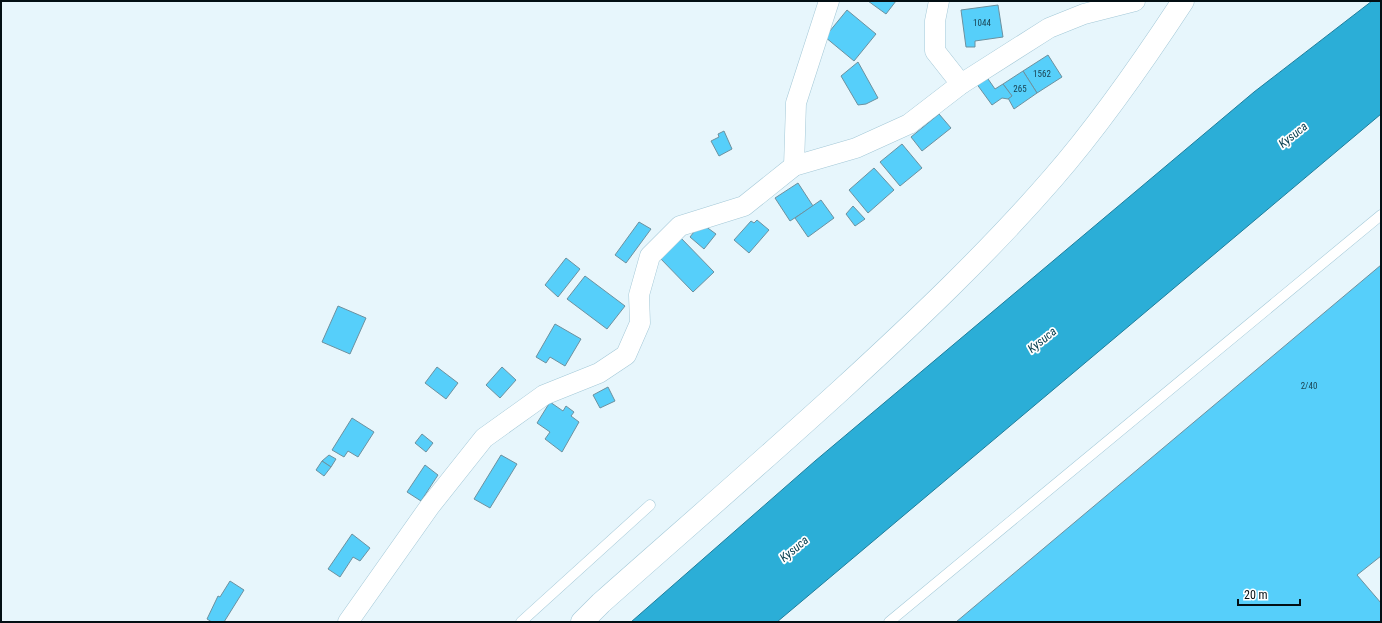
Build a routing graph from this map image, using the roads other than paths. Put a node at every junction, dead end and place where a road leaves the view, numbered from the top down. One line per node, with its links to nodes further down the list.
1 (829, 1): 6 (street)
2 (939, 1): 5 (street)
3 (1135, 1): 5 (street)
4 (1183, 1): 9 (main road)
5 (961, 84): 6 (street)
6 (794, 166): 10 (street)
7 (1381, 215): 14 (lane)
8 (650, 505): 11 (lane)
9 (601, 603): 12 (main road); 13 (main road)
10 (348, 622)
11 (521, 622)
12 (570, 622)
13 (582, 622)
14 (889, 622)

